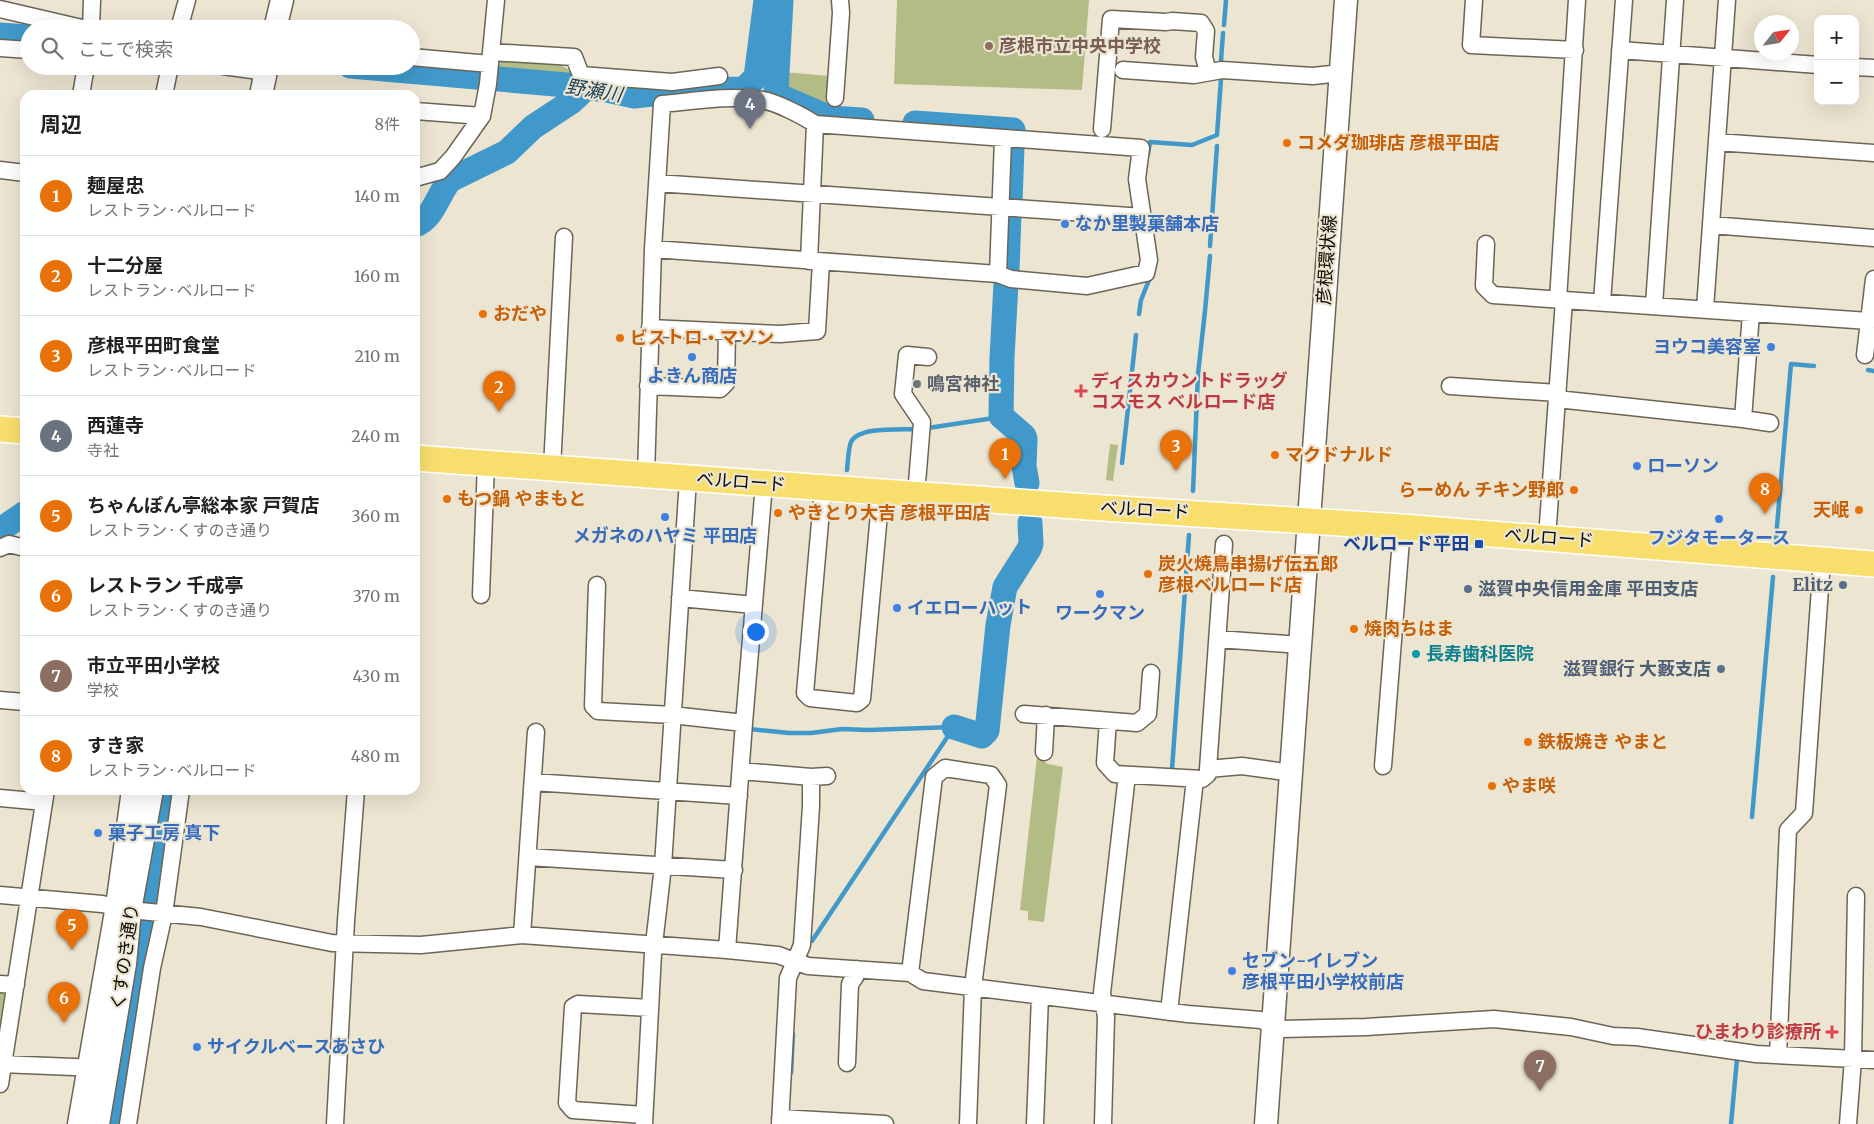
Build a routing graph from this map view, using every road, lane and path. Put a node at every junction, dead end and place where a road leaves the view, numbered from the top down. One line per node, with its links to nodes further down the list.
1 (92, 0): 15 (street)
2 (186, 0): 16 (street)
3 (282, 0): 17 (main road)
4 (496, 0): 27 (street)
5 (840, 0): 39 (street)
6 (1346, 0): 31 (main road, 彦根環状線)
7 (1474, 0): 20 (street)
8 (1578, 0): 20 (street)
9 (1624, 0): 21 (street)
10 (1675, 0): 22 (street)
11 (1727, 0): 24 (street)
12 (16, 7): 13 (street); 14 (street)
13 (0, 10)
14 (57, 20)
15 (91, 20)
16 (181, 20)
17 (278, 20)
18 (0, 48): 19 (street)
19 (20, 49)
20 (1575, 50): 62 (street)
21 (1620, 50): 22 (street); 63 (street)
22 (1671, 54): 24 (street); 64 (street)
23 (420, 58): 27 (street)
24 (1723, 58): 25 (street); 45 (street)
25 (1814, 64)
26 (1859, 67): 28 (street)
27 (490, 68): 35 (street); 41 (street)
28 (1874, 68)
29 (1123, 70): 30 (street)
30 (1208, 72): 31 (street); 43 (street)
31 (1341, 73): 88 (main road, 彦根環状線)
32 (84, 75): 36 (street)
33 (168, 75): 37 (street)
34 (266, 75): 38 (main road)
35 (719, 76)
36 (82, 90)
37 (165, 90)
38 (262, 90)
39 (835, 98)
40 (420, 110): 41 (street)
41 (482, 116): 49 (street)
42 (815, 124): 44 (street); 50 (street); 51 (street)
43 (1102, 129)
44 (1003, 139): 52 (street); 53 (street)
45 (1717, 142): 46 (street); 54 (street)
46 (1874, 153)
47 (0, 170): 48 (street)
48 (20, 172)
49 (420, 177)
50 (657, 183): 51 (street); 58 (street)
51 (813, 194): 52 (street); 59 (street)
52 (1000, 207): 53 (street); 60 (street)
53 (1143, 217): 60 (street)
54 (1711, 225): 56 (street); 65 (street)
55 (564, 237): 81 (street)
56 (1874, 238)
57 (1486, 244): 62 (street)
58 (653, 249): 59 (street); 68 (street)
59 (815, 262): 60 (street); 69 (street)
60 (998, 274)
61 (1874, 279): 67 (street)
62 (1561, 300): 63 (street); 74 (street)
63 (1602, 302): 64 (street)
64 (1654, 305): 65 (street)
65 (1705, 309): 66 (street)
66 (1751, 313): 67 (street); 75 (street)
67 (1869, 321): 70 (street)
68 (650, 328): 69 (street); 72 (street)
69 (727, 332): 72 (street)
70 (1865, 355)
71 (928, 357): 87 (street)
72 (648, 386): 82 (street)
73 (1450, 386): 74 (street)
74 (1558, 396): 75 (street); 90 (street)
75 (1742, 419): 76 (street)
76 (1770, 423)
77 (0, 429): 78 (main road)
78 (20, 431)
79 (420, 458): 80 (main road, ベルロード)
80 (486, 463): 81 (main road, ベルロード); 97 (street)
81 (552, 468): 82 (main road, ベルロード)
82 (646, 476): 83 (main road, ベルロード)
83 (688, 479): 84 (main road, ベルロード); 98 (street)
84 (764, 484): 85 (main road, ベルロード); 99 (street)
85 (823, 488): 86 (main road, ベルロード); 86 (street)
86 (881, 492): 87 (main road, ベルロード)
87 (916, 495): 88 (main road, ベルロード)
88 (1309, 520): 89 (main road, ベルロード); 101 (main road, 彦根環状線)
89 (1402, 527): 90 (main road, ベルロード); 112 (street)
90 (1547, 538): 94 (main road, ベルロード)
91 (1224, 544): 100 (street)
92 (20, 547): 93 (street)
93 (0, 548)
94 (1822, 560): 95 (main road, ベルロード); 148 (street)
95 (1874, 564)
96 (597, 585): 106 (street)
97 (481, 595)
98 (680, 598): 99 (street); 106 (street)
99 (754, 605): 109 (street)
100 (1218, 639): 101 (street); 113 (street)
101 (1300, 645): 115 (main road, 彦根環状線)
102 (1151, 673): 108 (street)
103 (0, 700): 104 (street)
104 (20, 702)
105 (1024, 714): 107 (street)
106 (672, 715): 109 (street); 119 (street)
107 (1046, 715): 108 (street); 111 (street)
108 (1108, 722): 116 (street)
109 (744, 723): 114 (street)
110 (536, 732): 118 (street)
111 (1044, 752)
112 (1383, 766)
113 (1208, 769): 115 (street); 117 (street)
114 (741, 771): 125 (street); 138 (street)
115 (1292, 773): 147 (main road, 彦根環状線)
116 (1127, 775): 117 (street); 144 (street)
117 (1195, 778): 146 (street)
118 (533, 782): 119 (street); 127 (street)
119 (666, 791): 125 (street); 128 (street)
120 (133, 795): 133 (main road, くすのき通り)
121 (152, 795): 133 (main road, くすのき通り)
122 (179, 795): 133 (street)
123 (356, 795): 135 (street)
124 (45, 796): 126 (street); 132 (street)
125 (739, 796): 129 (street)
126 (0, 798)
127 (528, 857): 128 (street); 134 (street)
128 (662, 866): 129 (street); 136 (street)
129 (734, 870): 137 (street)
130 (0, 894): 132 (street)
131 (1856, 896): 149 (street)
132 (30, 897): 133 (street); 141 (street)
133 (142, 911): 135 (street); 153 (main road, くすのき通り); 160 (street)
134 (522, 935): 135 (street); 136 (street)
135 (345, 944): 161 (street)
136 (655, 944): 137 (street); 145 (street)
137 (727, 950): 138 (street)
138 (794, 961): 139 (street); 156 (street)
139 (856, 969): 140 (street); 151 (street)
140 (910, 973): 142 (street); 142 (street)
141 (8, 985): 152 (street)
142 (973, 987): 143 (street); 163 (street)
143 (1040, 996): 144 (street); 164 (street)
144 (1105, 1004): 146 (street); 165 (street)
145 (650, 1008): 155 (street); 155 (street)
146 (1169, 1012): 147 (street)
147 (1273, 1026): 148 (street); 166 (main road, 彦根環状線)
148 (1778, 1055): 149 (street)
149 (1853, 1059): 150 (street); 167 (street)
150 (1874, 1060)
151 (847, 1063)
152 (2, 1064): 153 (street); 154 (street)
153 (98, 1068): 158 (main road, くすのき通り); 159 (main road, くすのき通り)
154 (0, 1084)
155 (644, 1119)
156 (780, 1121): 157 (street)
157 (845, 1123): 162 (street)
158 (79, 1124)
159 (98, 1124)
160 (128, 1124)
161 (335, 1124)
162 (885, 1124)
163 (968, 1124)
164 (1035, 1124)
165 (1103, 1124)
166 (1266, 1124)
167 (1848, 1124)

